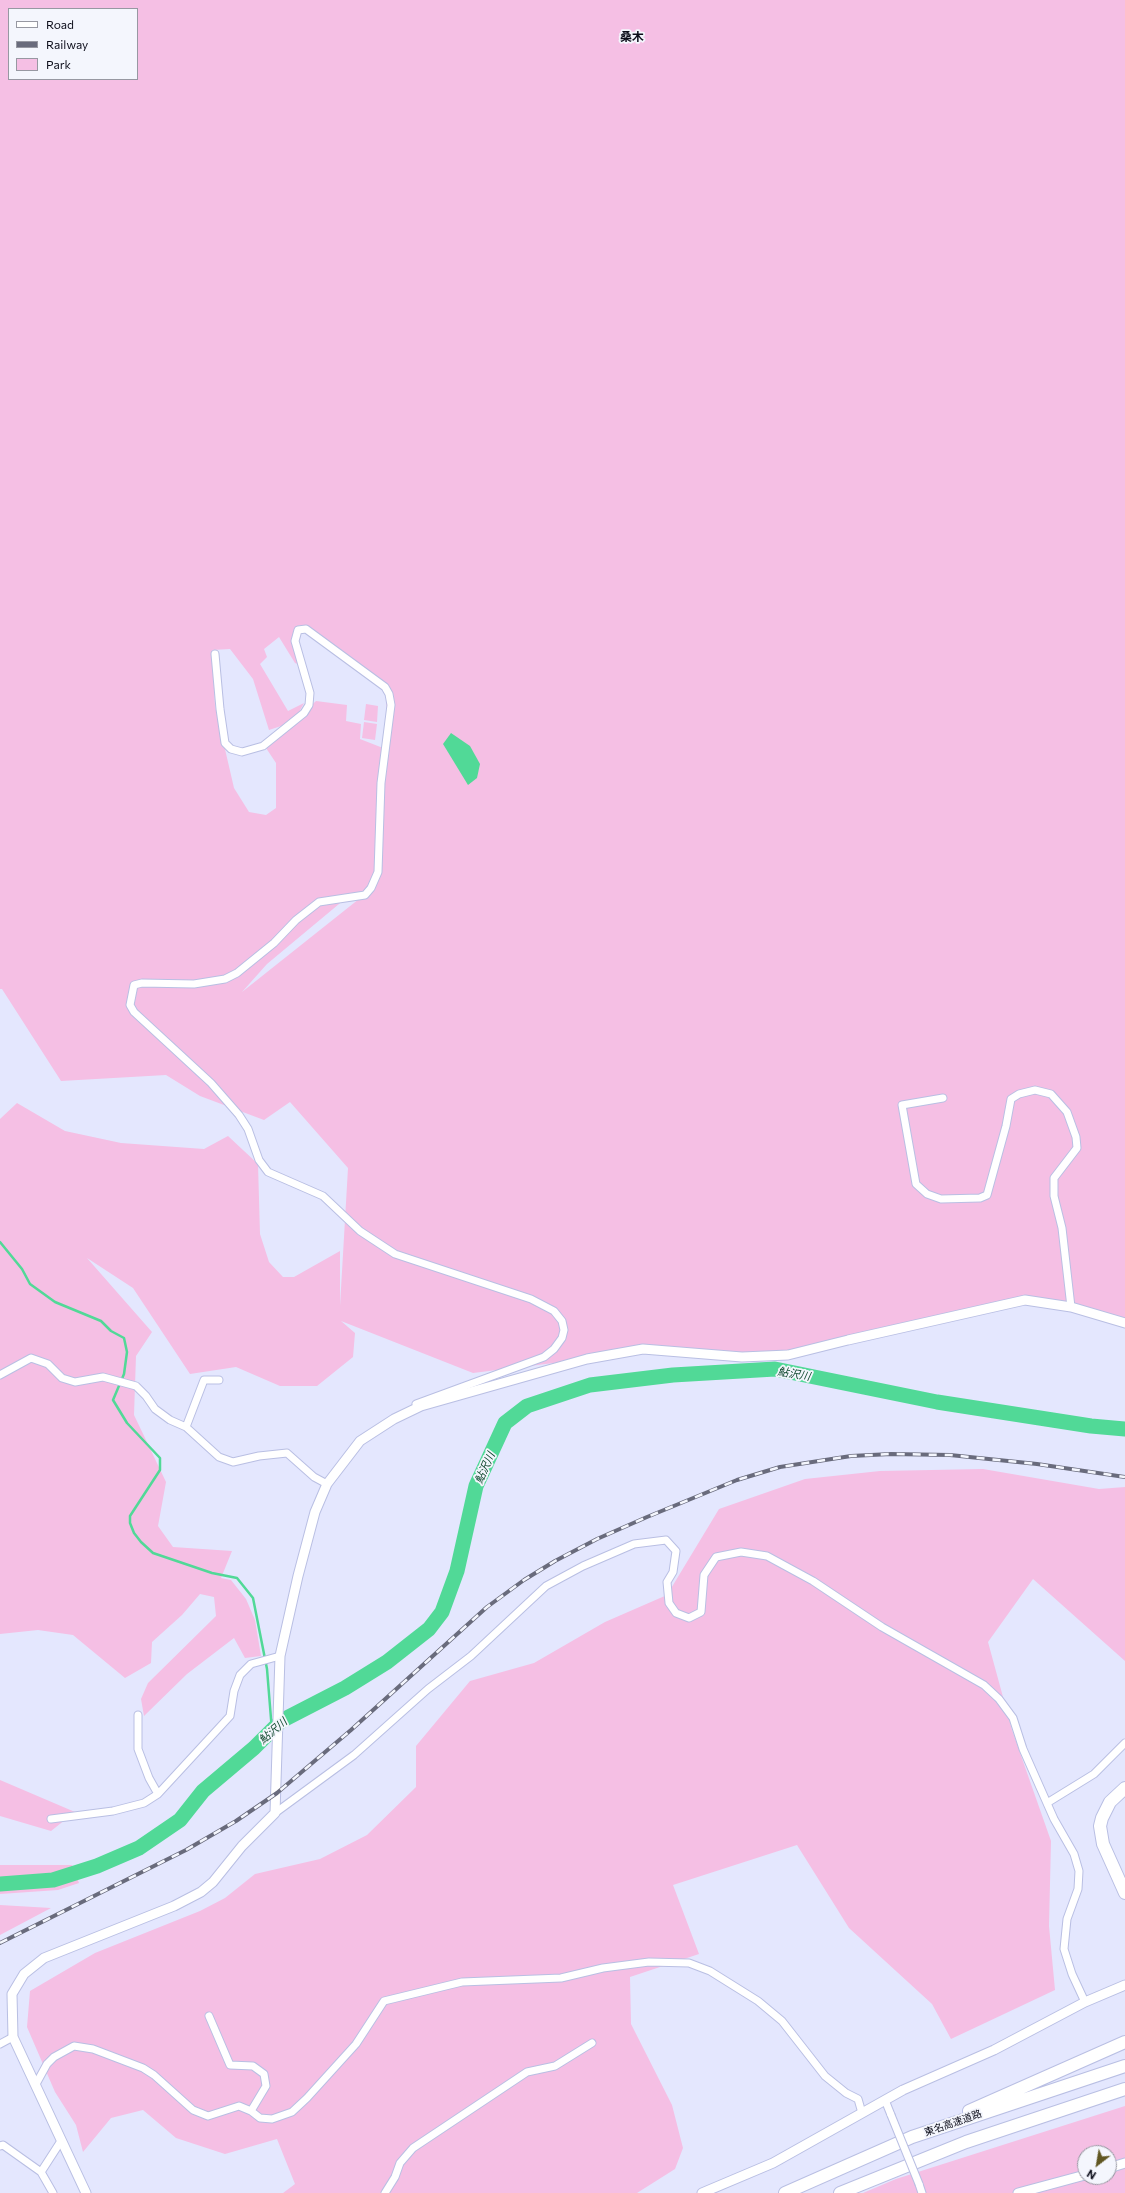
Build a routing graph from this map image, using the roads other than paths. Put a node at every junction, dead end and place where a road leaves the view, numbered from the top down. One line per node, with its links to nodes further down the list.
1 (216, 654): 7 (street)
2 (943, 1098): 3 (street)
3 (1071, 1307): 4 (street); 7 (street)
4 (1125, 1323)
5 (0, 1375): 8 (street)
6 (220, 1380): 8 (street)
7 (394, 1419): 9 (street)
8 (186, 1427): 9 (street)
9 (327, 1484): 10 (street)
10 (280, 1656): 14 (street); 16 (street)
11 (138, 1715): 14 (street)
12 (1125, 1742): 15 (street)
13 (1125, 1788): 18 (highway)
14 (158, 1794): 17 (street)
15 (1047, 1803): 16 (street); 20 (street)
16 (275, 1813): 22 (street)
17 (51, 1819)
18 (1125, 1893)
19 (1125, 1985): 20 (street)
20 (1085, 2002): 30 (street)
21 (209, 2016): 32 (street)
22 (13, 2037): 25 (street); 27 (street)
23 (1125, 2042): 34 (highway)
24 (592, 2043): 41 (street)
25 (0, 2044)
26 (1125, 2066): 34 (highway, 東名高速道路)
27 (36, 2084): 32 (street); 35 (street)
28 (1125, 2089): 31 (highway)
29 (1125, 2093): 31 (highway)
30 (885, 2100): 33 (street); 45 (street, bridge)
31 (1082, 2103): 44 (highway)
32 (251, 2111): 33 (street)
33 (862, 2113): 42 (street)
34 (912, 2137): 43 (highway, 東名高速道路)
35 (61, 2140): 37 (street); 40 (street)
36 (0, 2146): 37 (street)
37 (41, 2172): 39 (street)
38 (1077, 2178): 46 (street)
39 (52, 2193)
40 (86, 2193)
41 (385, 2193)
42 (702, 2193)
43 (785, 2193)
44 (840, 2193)
45 (922, 2193)
46 (1018, 2193)

